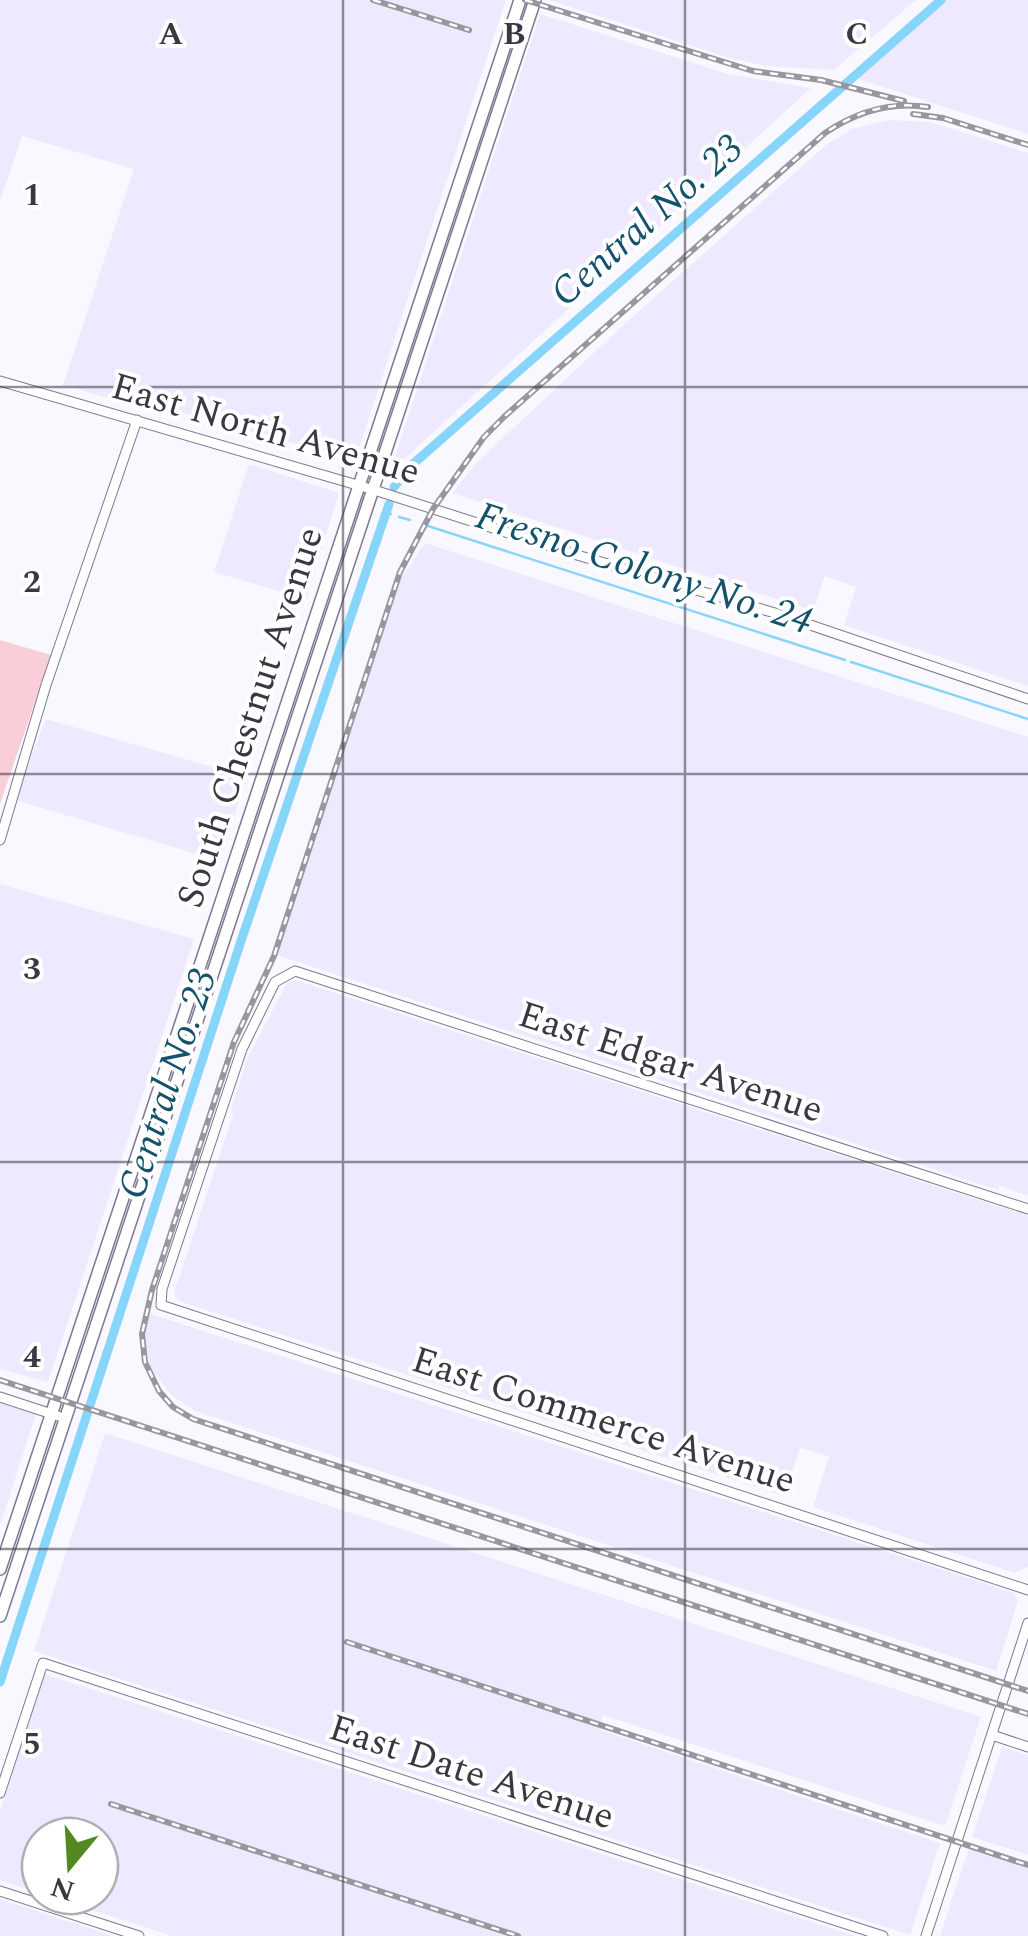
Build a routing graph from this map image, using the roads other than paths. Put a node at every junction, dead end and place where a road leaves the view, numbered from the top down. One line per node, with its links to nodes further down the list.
1 (520, 0): 5 (main road, South Chestnut Avenue)
2 (536, 0): 6 (main road, South Chestnut Avenue)
3 (0, 381): 4 (street, East North Avenue)
4 (137, 420): 5 (street, East North Avenue); 8 (street)
5 (357, 485): 6 (street, East North Avenue); 9 (main road, South Chestnut Avenue)
6 (377, 491): 7 (street, East North Avenue); 10 (main road, South Chestnut Avenue)
7 (1028, 699)
8 (0, 840)
9 (206, 942): 10 (main road); 14 (main road, South Chestnut Avenue)
10 (220, 946): 15 (main road, South Chestnut Avenue)
11 (1028, 1209): 12 (street, East Edgar Avenue)
12 (161, 1305): 17 (street, East Commerce Avenue)
13 (0, 1398): 14 (street)
14 (51, 1414): 15 (street); 16 (main road, South Chestnut Avenue)
15 (65, 1418): 18 (main road, South Chestnut Avenue)
16 (0, 1569)
17 (1028, 1590)
18 (0, 1616)
19 (1028, 1623): 20 (street)
20 (992, 1735): 21 (street); 26 (street)
21 (1028, 1747)
22 (0, 1792): 25 (street, East Date Avenue)
23 (0, 1891): 24 (street)
24 (139, 1936)
25 (883, 1936)
26 (926, 1936)

